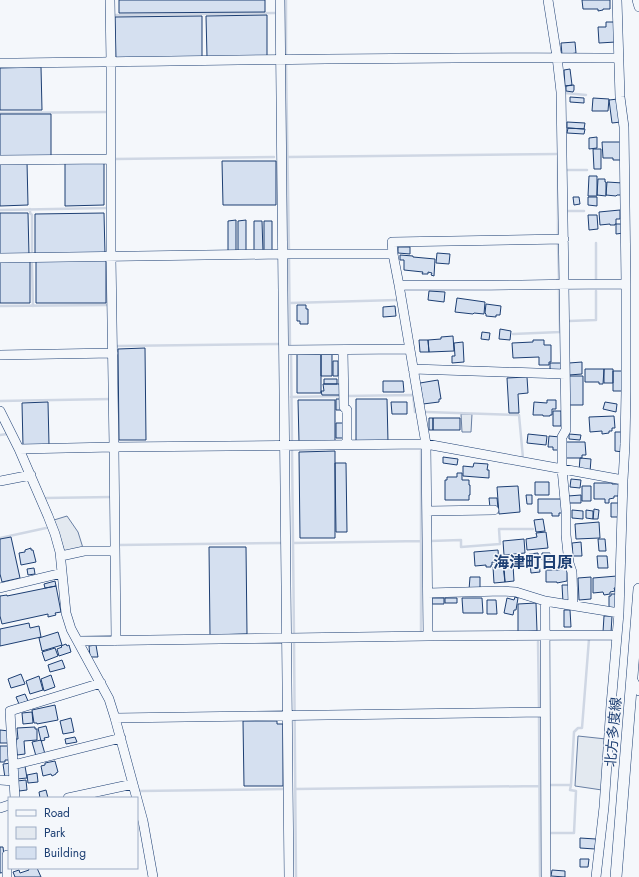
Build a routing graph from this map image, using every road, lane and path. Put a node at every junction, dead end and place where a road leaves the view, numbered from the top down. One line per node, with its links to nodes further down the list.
1 (110, 0): 10 (street)
2 (280, 0): 9 (street)
3 (548, 0): 7 (street)
4 (617, 0): 8 (street)
5 (637, 0): 6 (street)
6 (639, 7)
7 (557, 57): 8 (street); 9 (street); 14 (street)
8 (619, 58): 20 (street)
9 (281, 59): 10 (street); 15 (street)
10 (112, 62): 11 (street); 12 (street)
11 (0, 63)
12 (111, 159): 13 (street); 17 (street)
13 (0, 160)
14 (564, 239): 16 (street); 19 (street)
15 (282, 254): 16 (street); 17 (street); 23 (street)
16 (393, 254): 21 (street)
17 (111, 257): 18 (street); 25 (street)
18 (0, 258)
19 (564, 284): 20 (street); 21 (street); 28 (street)
20 (626, 284): 37 (street)
21 (399, 285): 22 (street)
22 (410, 349): 24 (street); 27 (street)
23 (288, 350): 24 (street); 32 (street)
24 (343, 350): 31 (street)
25 (112, 353): 26 (street); 33 (street)
26 (0, 355)
27 (413, 369): 28 (street); 30 (street)
28 (566, 374): 35 (street)
29 (0, 411): 34 (street)
30 (426, 444): 31 (street); 35 (street); 40 (street)
31 (347, 445): 32 (street)
32 (285, 446): 33 (street); 53 (street)
33 (114, 447): 34 (street); 41 (street)
34 (19, 449): 36 (street)
35 (562, 469): 37 (street); 48 (street)
36 (31, 475): 38 (street); 42 (street)
37 (623, 480): 49 (street)
38 (0, 481)
39 (494, 510): 40 (street)
40 (427, 511): 46 (street)
41 (115, 552): 42 (street); 55 (street)
42 (61, 556): 43 (street)
43 (62, 574): 44 (street); 54 (street)
44 (0, 588)
45 (639, 589): 56 (main road, 北方多度線)
46 (428, 592): 47 (street); 52 (street)
47 (544, 601): 48 (street); 50 (street)
48 (573, 605): 49 (street)
49 (619, 613): 51 (street)
50 (545, 635): 51 (street); 52 (street); 61 (street)
51 (617, 635): 79 (street)
52 (428, 636): 53 (street)
53 (292, 638): 55 (street); 62 (street)
54 (78, 641): 55 (street); 57 (street)
55 (116, 641)
56 (632, 679): 58 (street); 80 (main road, 北方多度線)
57 (100, 683): 60 (street); 63 (street)
58 (639, 691)
59 (0, 709): 60 (street)
60 (10, 711): 65 (street)
61 (544, 712): 62 (street); 78 (street)
62 (292, 715): 63 (street); 77 (street)
63 (115, 718): 64 (street)
64 (121, 738): 65 (street); 68 (street)
65 (13, 765): 67 (street)
66 (0, 780): 67 (street)
67 (14, 781): 69 (street)
68 (133, 784): 70 (street); 71 (street)
69 (15, 797)
70 (73, 797)
71 (135, 797)
72 (138, 811): 73 (street)
73 (140, 822): 75 (street)
74 (8, 855): 76 (street)
75 (150, 876)
76 (7, 877)
77 (289, 877)
78 (546, 877)
79 (596, 877)
80 (616, 877)

